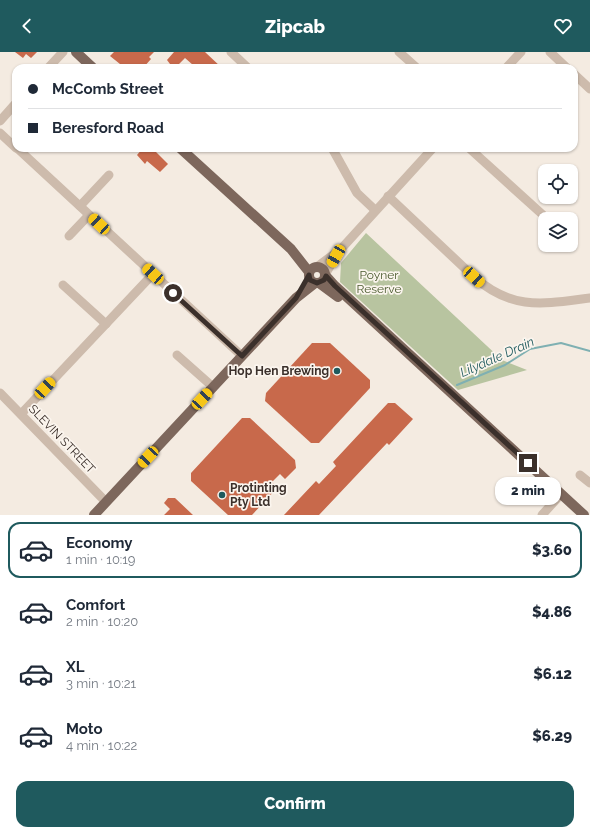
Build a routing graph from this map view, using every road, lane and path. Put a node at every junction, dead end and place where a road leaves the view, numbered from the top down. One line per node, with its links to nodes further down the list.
1 (63, 52): 7 (street)
2 (76, 52): 8 (main road)
3 (231, 52): 9 (street)
4 (399, 52): 10 (street)
5 (521, 52): 11 (street)
6 (550, 52): 12 (street)
7 (52, 64)
8 (89, 64)
9 (244, 64)
10 (412, 64)
11 (510, 64)
12 (563, 64)
13 (578, 78): 14 (street)
14 (590, 89)
15 (12, 107): 16 (street)
16 (0, 120)
17 (0, 133): 18 (street)
18 (12, 144)
19 (20, 152): 26 (street)
20 (184, 152): 32 (main road)
21 (334, 152): 27 (street)
22 (429, 152): 25 (street)
23 (473, 152): 28 (street)
24 (109, 175): 26 (street)
25 (388, 196): 27 (street); 34 (street)
26 (80, 206): 29 (street)
27 (375, 210): 32 (street)
28 (540, 212)
29 (89, 215): 30 (street); 31 (street)
30 (69, 236)
31 (153, 274): 35 (street); 37 (street)
32 (317, 274): 37 (main road); 43 (main road)
33 (63, 284): 35 (street)
34 (590, 298)
35 (106, 324): 40 (street)
36 (177, 355): 38 (street)
37 (242, 356): 38 (main road)
38 (213, 388): 44 (main road)
39 (0, 393): 40 (street, SLEVIN STREET)
40 (21, 414): 44 (street, SLEVIN STREET)
41 (580, 475): 42 (street)
42 (590, 484)
43 (559, 496): 46 (street); 47 (main road); 48 (main road)
44 (106, 502): 45 (main road)
45 (94, 515)
46 (542, 515)
47 (575, 515)
48 (584, 515)

